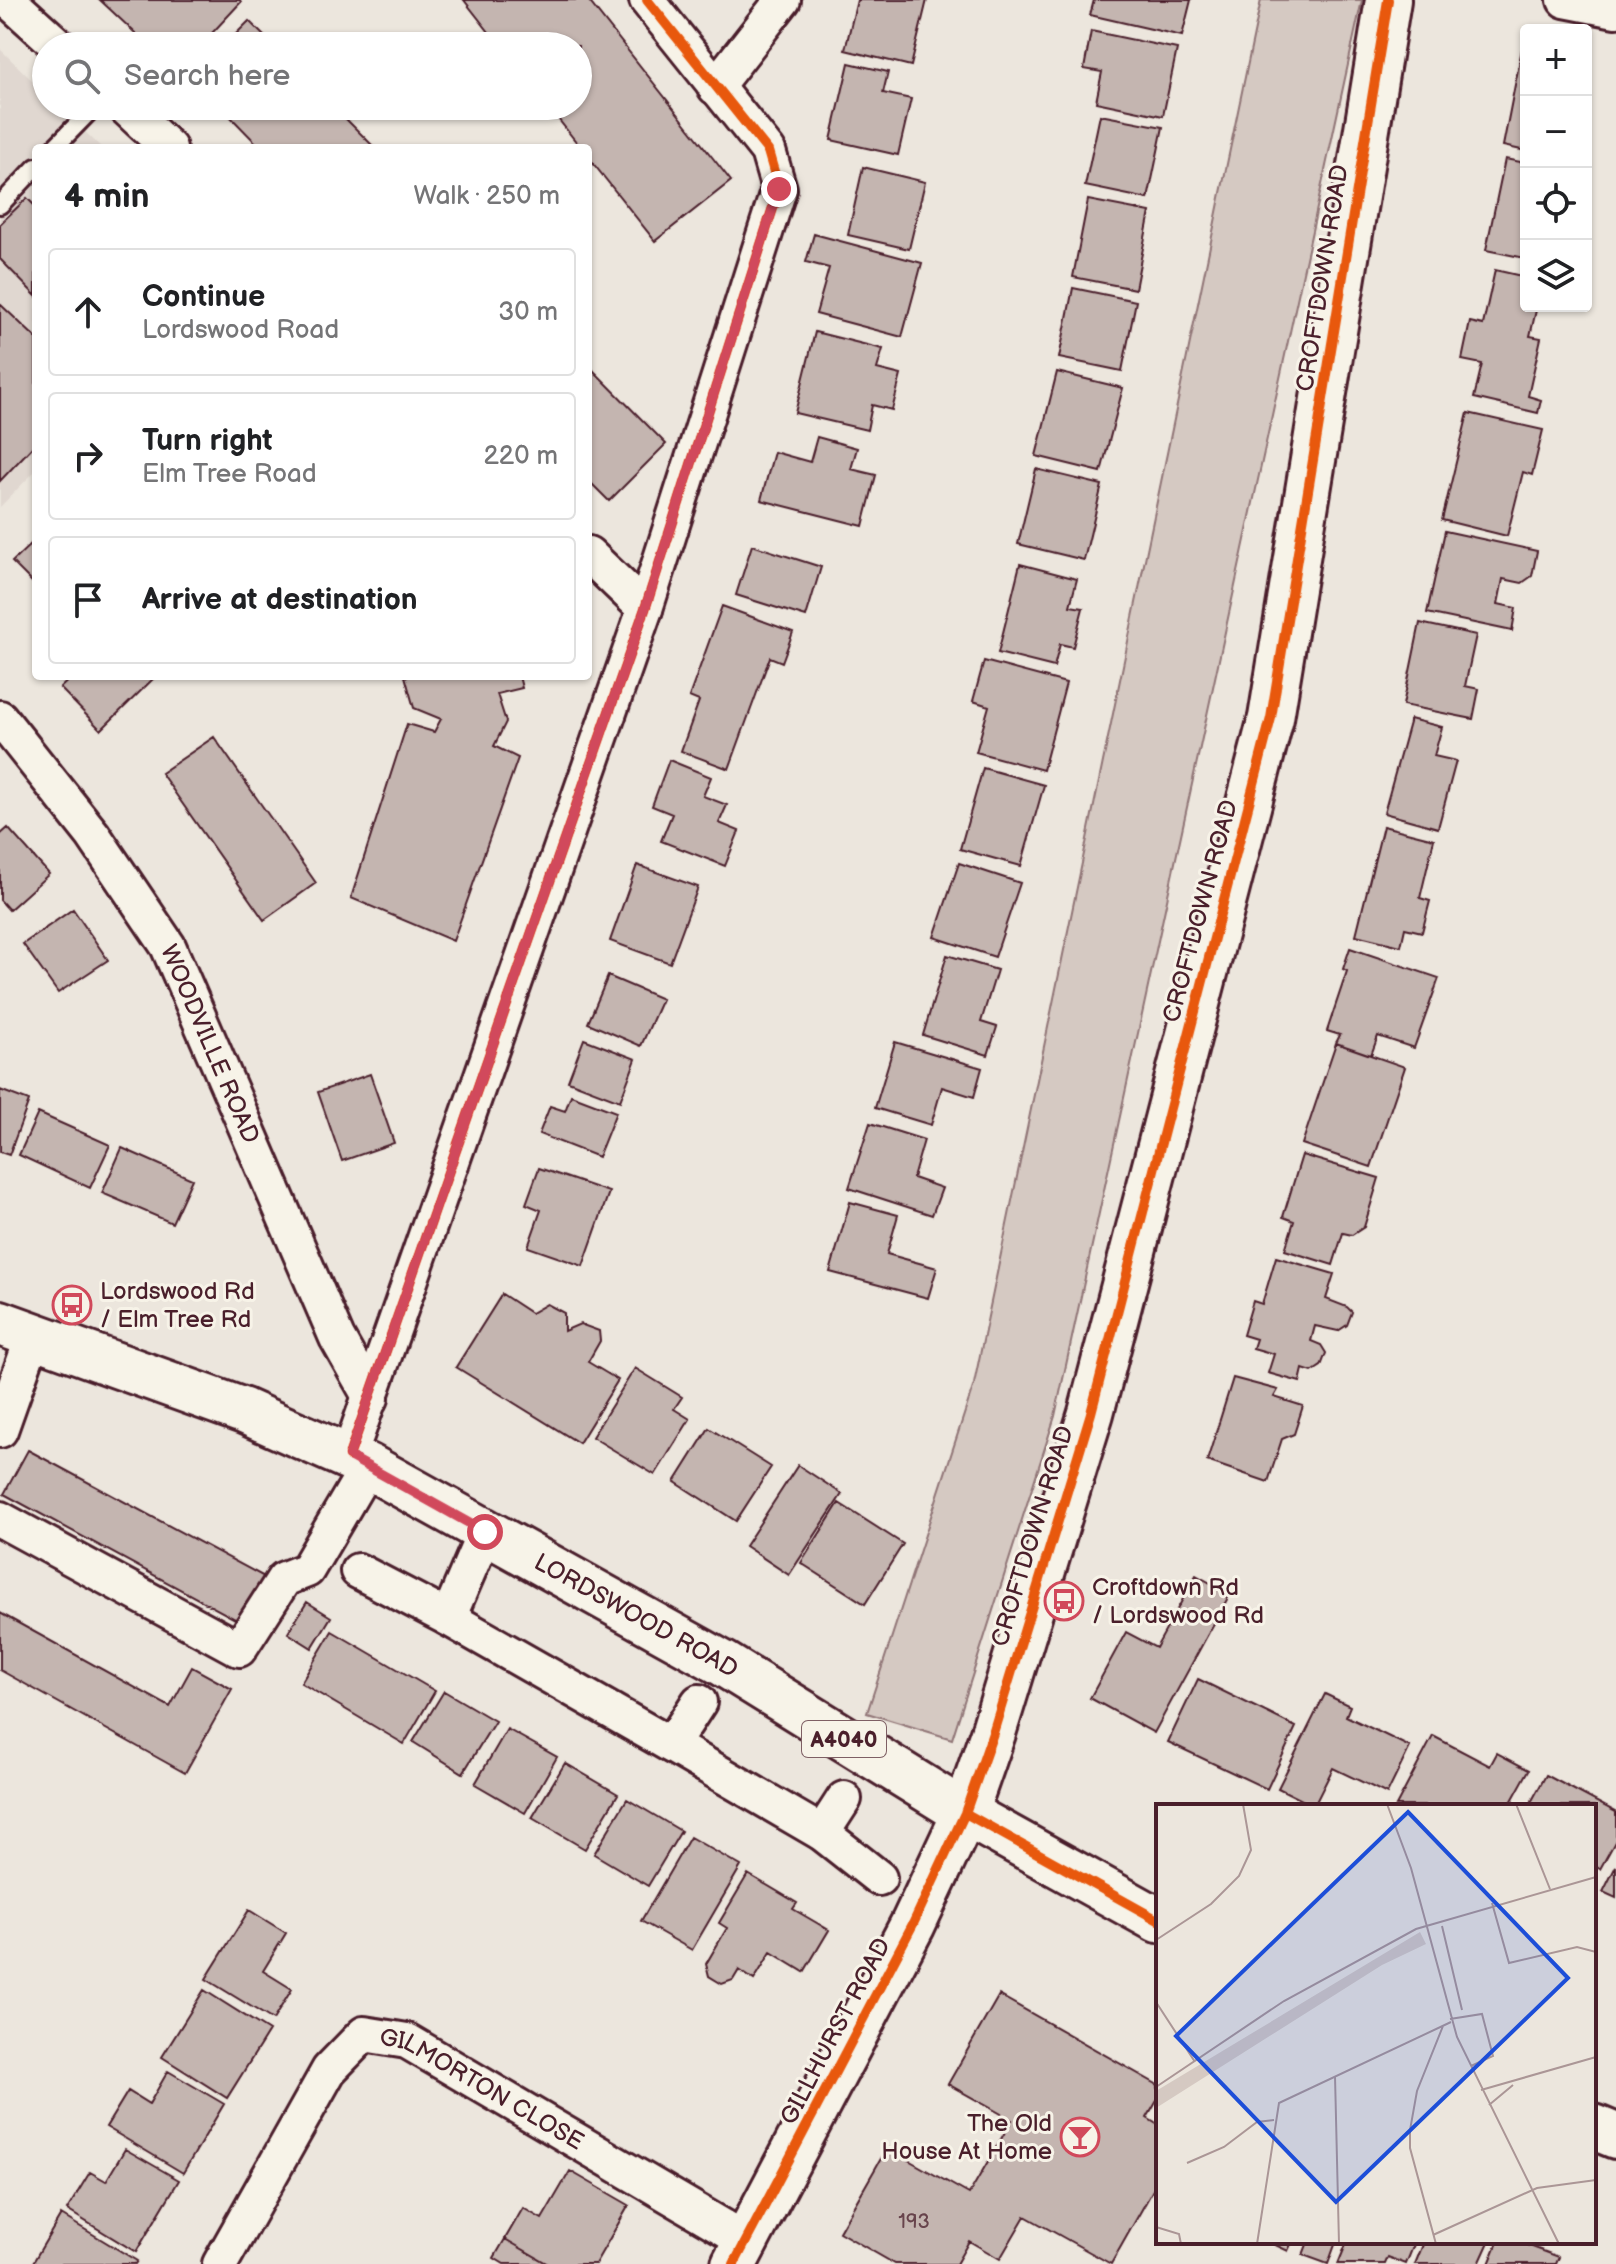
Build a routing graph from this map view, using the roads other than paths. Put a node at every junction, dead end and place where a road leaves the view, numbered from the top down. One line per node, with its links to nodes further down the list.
1 (8, 0): 7 (street)
2 (647, 0): 8 (street)
3 (783, 0): 8 (street)
4 (1388, 0): 29 (street, CROFTDOWN ROAD)
5 (1565, 0): 6 (street)
6 (1616, 10)
7 (43, 32)
8 (715, 87): 16 (street)
9 (81, 120): 11 (lane)
10 (139, 120): 12 (street)
11 (58, 144)
12 (165, 144)
13 (32, 171): 14 (lane)
14 (0, 205)
15 (592, 558): 16 (street)
16 (645, 609): 19 (street)
17 (0, 718): 19 (street, WOODVILLE ROAD)
18 (17, 1329): 20 (street); 21 (street, LORDSWOOD ROAD / A4040)
19 (371, 1398): 21 (street)
20 (0, 1430)
21 (359, 1461): 22 (street); 23 (street, LORDSWOOD ROAD / A4040)
22 (0, 1519)
23 (485, 1532): 25 (street); 29 (street, LORDSWOOD ROAD / A4040)
24 (358, 1571): 25 (street)
25 (448, 1618): 27 (street)
26 (699, 1702): 27 (street)
27 (671, 1745): 30 (street)
28 (844, 1799): 30 (street)
29 (965, 1813): 32 (street, LORDSWOOD ROAD / A4040); 35 (street, GILLHURST ROAD)
30 (822, 1833): 31 (street)
31 (879, 1878)
32 (1156, 1919)
33 (1596, 2128): 34 (street)
34 (1616, 2136)
35 (740, 2252): 36 (street, GILMORTON CLOSE)
36 (220, 2264)

